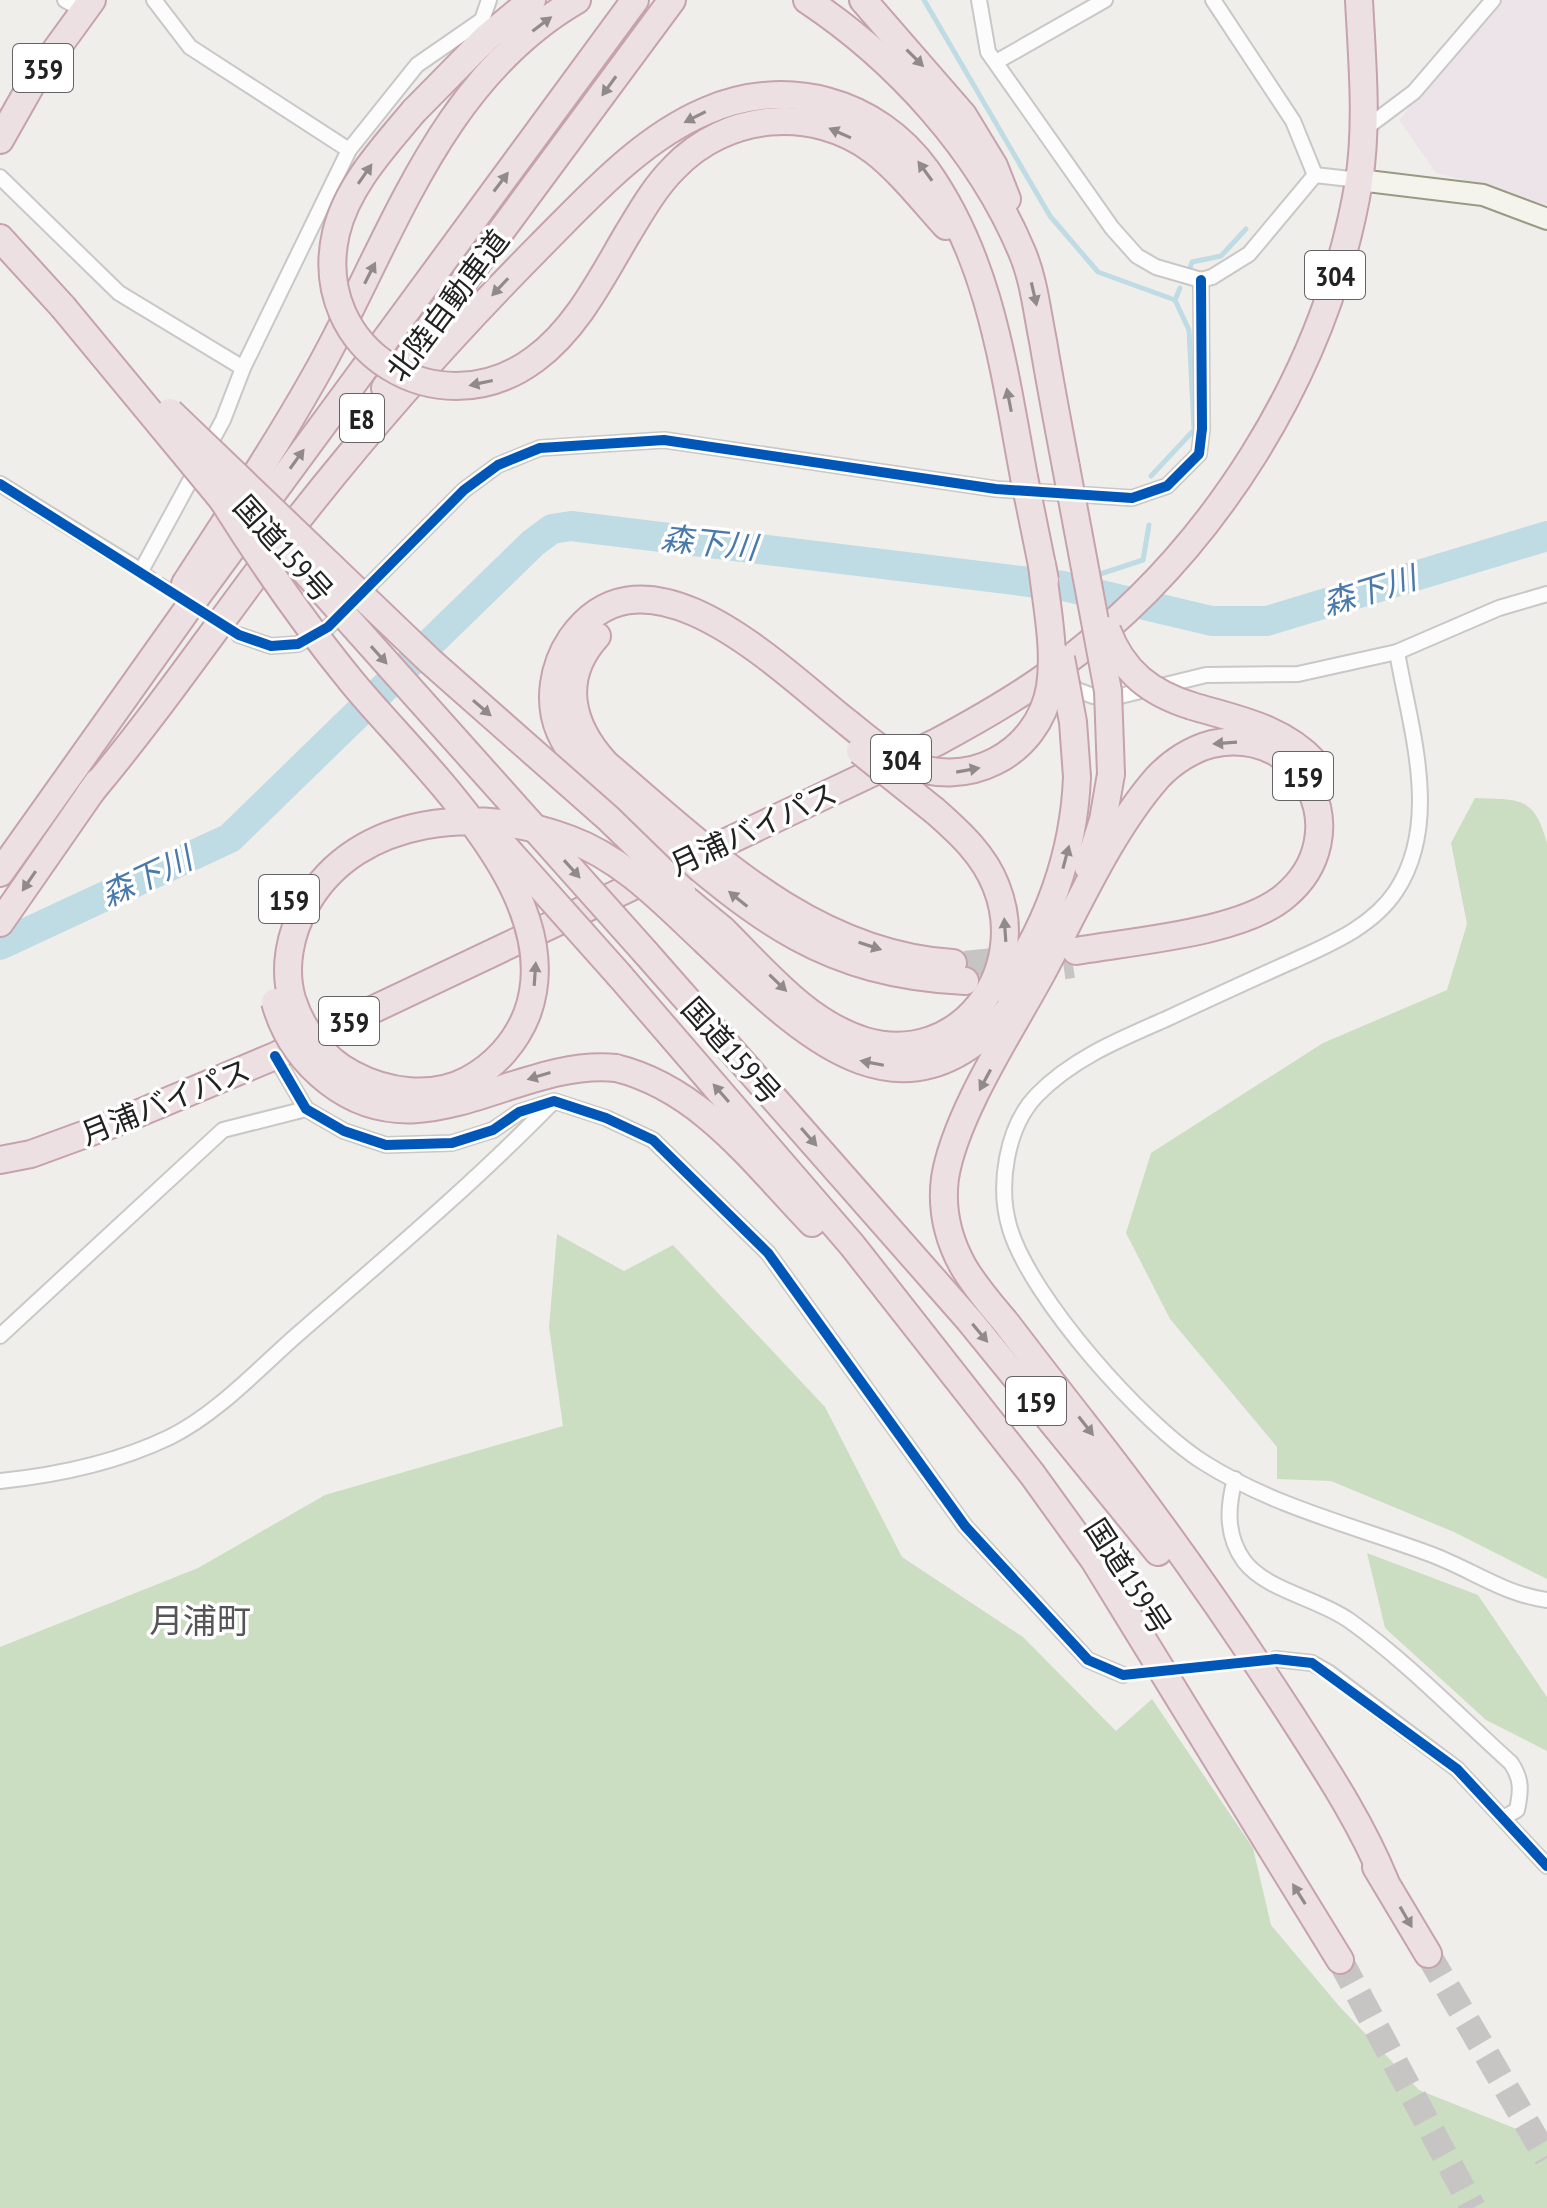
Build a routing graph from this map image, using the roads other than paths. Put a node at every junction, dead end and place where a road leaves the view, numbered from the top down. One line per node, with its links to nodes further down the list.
1 (154, 0): 18 (street)
2 (489, 0): 18 (street)
3 (532, 0): 25 (highway, one-way to 3, bridge)
4 (577, 0): 40 (highway, one-way to 4)
5 (635, 0): 40 (highway, 北陸自動車道 / E8, one-way to 5)
6 (672, 0): 39 (highway, 北陸自動車道 / E8, one-way to 39)
7 (808, 0): 24 (highway)
8 (863, 0): 24 (highway, one-way to 24)
9 (979, 0): 15 (street)
10 (1105, 0): 15 (street)
11 (1213, 0): 19 (street)
12 (1359, 0): 16 (highway, 月浦バイパス / 304)
13 (1493, 0): 16 (street)
14 (85, 3): 17 (highway, 359)
15 (996, 62): 26 (street)
16 (1361, 131): 21 (highway, 月浦バイパス / 304)
17 (0, 140)
18 (349, 150): 29 (street)
19 (1315, 175): 21 (street); 26 (street)
20 (0, 177): 29 (street)
21 (1359, 180): 22 (street); 37 (highway, 月浦バイパス / 304, bridge)
22 (1547, 219)
23 (0, 238): 27 (highway, 国道159号 / 159)
24 (1023, 254): 32 (highway, one-way to 32, bridge)
25 (974, 264): 33 (highway, one-way to 25, bridge); 39 (highway, one-way to 39)
26 (1201, 280): 35 (street)
27 (63, 307): 28 (highway, 国道159号 / 159, bridge); 31 (highway, 国道159号 / 159, bridge)
28 (114, 360): 45 (highway, 159, one-way to 45, bridge); 63 (highway, 国道159号 / 159, one-way to 63, bridge)
29 (243, 368): 30 (street)
30 (0, 484)
31 (217, 491): 45 (highway, 159, one-way to 31, bridge); 55 (highway, 国道159号 / 159, one-way to 31, bridge)
32 (1084, 554): 42 (highway, bridge); 46 (highway, bridge)
33 (1042, 564): 38 (highway, one-way to 33, bridge); 49 (highway, one-way to 33, bridge)
34 (1547, 594): 36 (street)
35 (239, 635)
36 (1397, 652): 37 (street); 56 (street)
37 (1057, 669): 41 (highway, 月浦バイパス / 304)
38 (842, 728): 41 (highway, 159); 49 (highway, 159, one-way to 38, bridge)
39 (90, 793): 44 (highway, 北陸自動車道 / E8, one-way to 44)
40 (22, 840): 43 (highway, 北陸自動車道 / E8)
41 (698, 854): 47 (highway); 50 (highway, 月浦バイパス / 359)
42 (1089, 865): 46 (highway); 48 (highway)
43 (0, 873)
44 (0, 923)
45 (714, 936): 48 (highway, 159, one-way to 45); 49 (highway, 159, one-way to 49); 55 (highway, 159, one-way to 45, bridge)
46 (1070, 951): 46 (highway, 159, one-way to 46); 48 (highway, 159); 63 (highway, 159, one-way to 63)
47 (965, 972)
48 (1020, 997)
49 (948, 1034)
50 (275, 1056): 52 (street); 53 (highway, 月浦バイパス / 359)
51 (554, 1101): 52 (street); 57 (street); 60 (street)
52 (306, 1109): 54 (street)
53 (0, 1160)
54 (0, 1336)
55 (967, 1390): 65 (highway, 国道159号 / 159, one-way to 55)
56 (1235, 1479): 58 (street); 61 (street)
57 (0, 1481)
58 (1547, 1600)
59 (1276, 1659): 61 (street)
60 (1123, 1675)
61 (1503, 1818): 62 (street)
62 (1547, 1866)
63 (1385, 1881): 64 (highway, 国道159号 / 159, one-way to 64)
64 (1428, 1954)
65 (1340, 1960)

